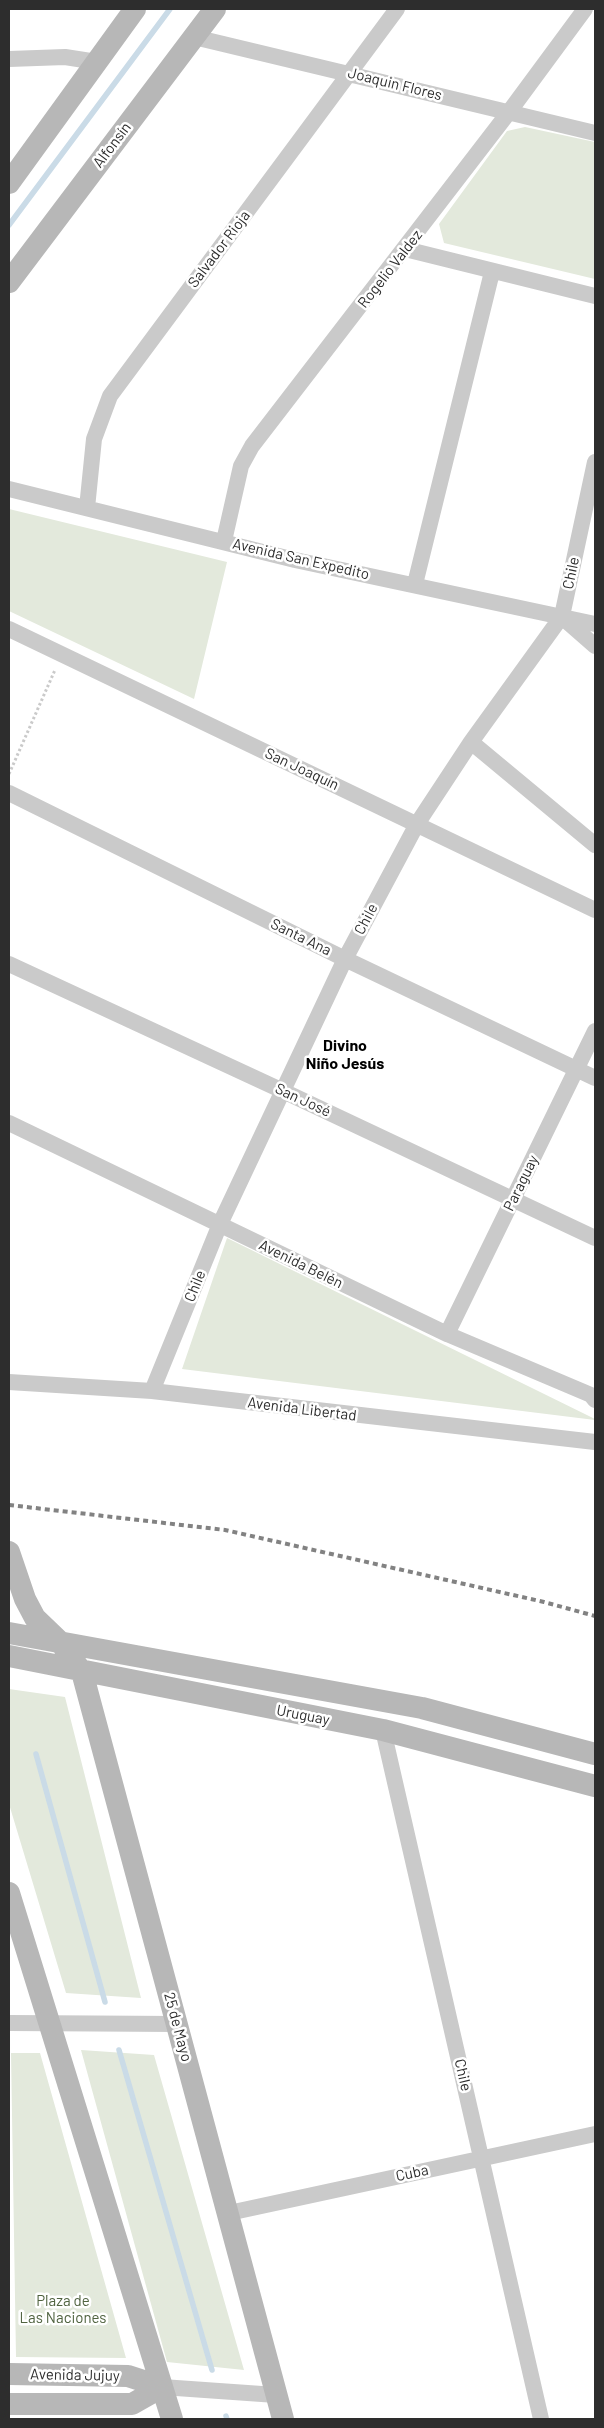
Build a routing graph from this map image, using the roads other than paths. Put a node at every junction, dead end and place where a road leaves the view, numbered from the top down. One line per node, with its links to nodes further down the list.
1 (135, 9): 7 (street)
2 (215, 9): 5 (street, Alfonsín)
3 (397, 9): 8 (street, Salvador Rioja)
4 (585, 9): 9 (street, Rogelio Valdez)
5 (194, 37): 8 (street, Joaquin Flores); 14 (street, Alfonsín)
6 (9, 59): 7 (street)
7 (97, 62): 11 (street)
8 (350, 73): 9 (street, Joaquin Flores); 18 (street, Salvador Rioja)
9 (509, 112): 10 (street, Joaquin Flores); 12 (street, Rogelio Valdez)
10 (595, 133)
11 (9, 183)
12 (405, 249): 13 (street); 19 (street, Rogelio Valdez)
13 (492, 272): 15 (street); 20 (street)
14 (9, 282)
15 (595, 296)
16 (595, 462): 21 (street, Chile)
17 (9, 489): 18 (street, Avenida San Expedito)
18 (87, 508): 19 (street, Avenida San Expedito)
19 (224, 541): 20 (street, Avenida San Expedito)
20 (415, 584): 21 (street, Avenida San Expedito)
21 (562, 616): 22 (street, Avenida San Expedito); 24 (street); 25 (street, Chile)
22 (595, 624)
23 (9, 629): 27 (street, San Joaquín)
24 (595, 646)
25 (471, 742): 27 (street, Chile); 28 (street)
26 (9, 793): 30 (street, Santa Ana)
27 (417, 824): 29 (street, San Joaquín); 30 (street, Chile)
28 (595, 845)
29 (595, 910)
30 (345, 959): 33 (street, Santa Ana); 35 (street, Chile)
31 (9, 964): 35 (street, San José)
32 (595, 1031): 33 (street, Paraguay)
33 (575, 1069): 34 (street, Santa Ana); 37 (street, Paraguay)
34 (595, 1078)
35 (283, 1090): 37 (street, San José); 38 (street, Chile)
36 (9, 1123): 38 (street, Avenida Belén)
37 (512, 1201): 39 (street, San José); 40 (street, Paraguay)
38 (220, 1224): 40 (street, Avenida Belén); 42 (street, Chile)
39 (595, 1238)
40 (447, 1334): 43 (street, Avenida Belén)
41 (9, 1382): 42 (street, Avenida Libertad)
42 (152, 1391): 44 (street, Avenida Libertad)
43 (595, 1400)
44 (595, 1442)
45 (9, 1552): 47 (street)
46 (9, 1634): 47 (street, Uruguay)
47 (60, 1642): 49 (street, 25 de Mayo); 51 (street, Uruguay)
48 (9, 1656): 49 (street, Uruguay)
49 (82, 1672): 50 (street, Uruguay); 56 (street, 25 de Mayo)
50 (383, 1730): 52 (street, Uruguay); 58 (street, Chile)
51 (595, 1754)
52 (595, 1786)
53 (9, 1893): 55 (street)
54 (9, 2023): 55 (street)
55 (49, 2023): 56 (street); 61 (street)
56 (177, 2024): 59 (street, 25 de Mayo)
57 (595, 2134): 58 (street, Cuba)
58 (482, 2158): 59 (street, Cuba); 66 (street, Chile)
59 (229, 2213): 62 (street, 25 de Mayo)
60 (9, 2374): 61 (street, Avenida Jujuy)
61 (162, 2387): 62 (street); 63 (street, Avenida Jujuy); 64 (street)
62 (276, 2395): 65 (street, 25 de Mayo)
63 (9, 2404)
64 (172, 2419)
65 (283, 2419)
66 (541, 2419)

